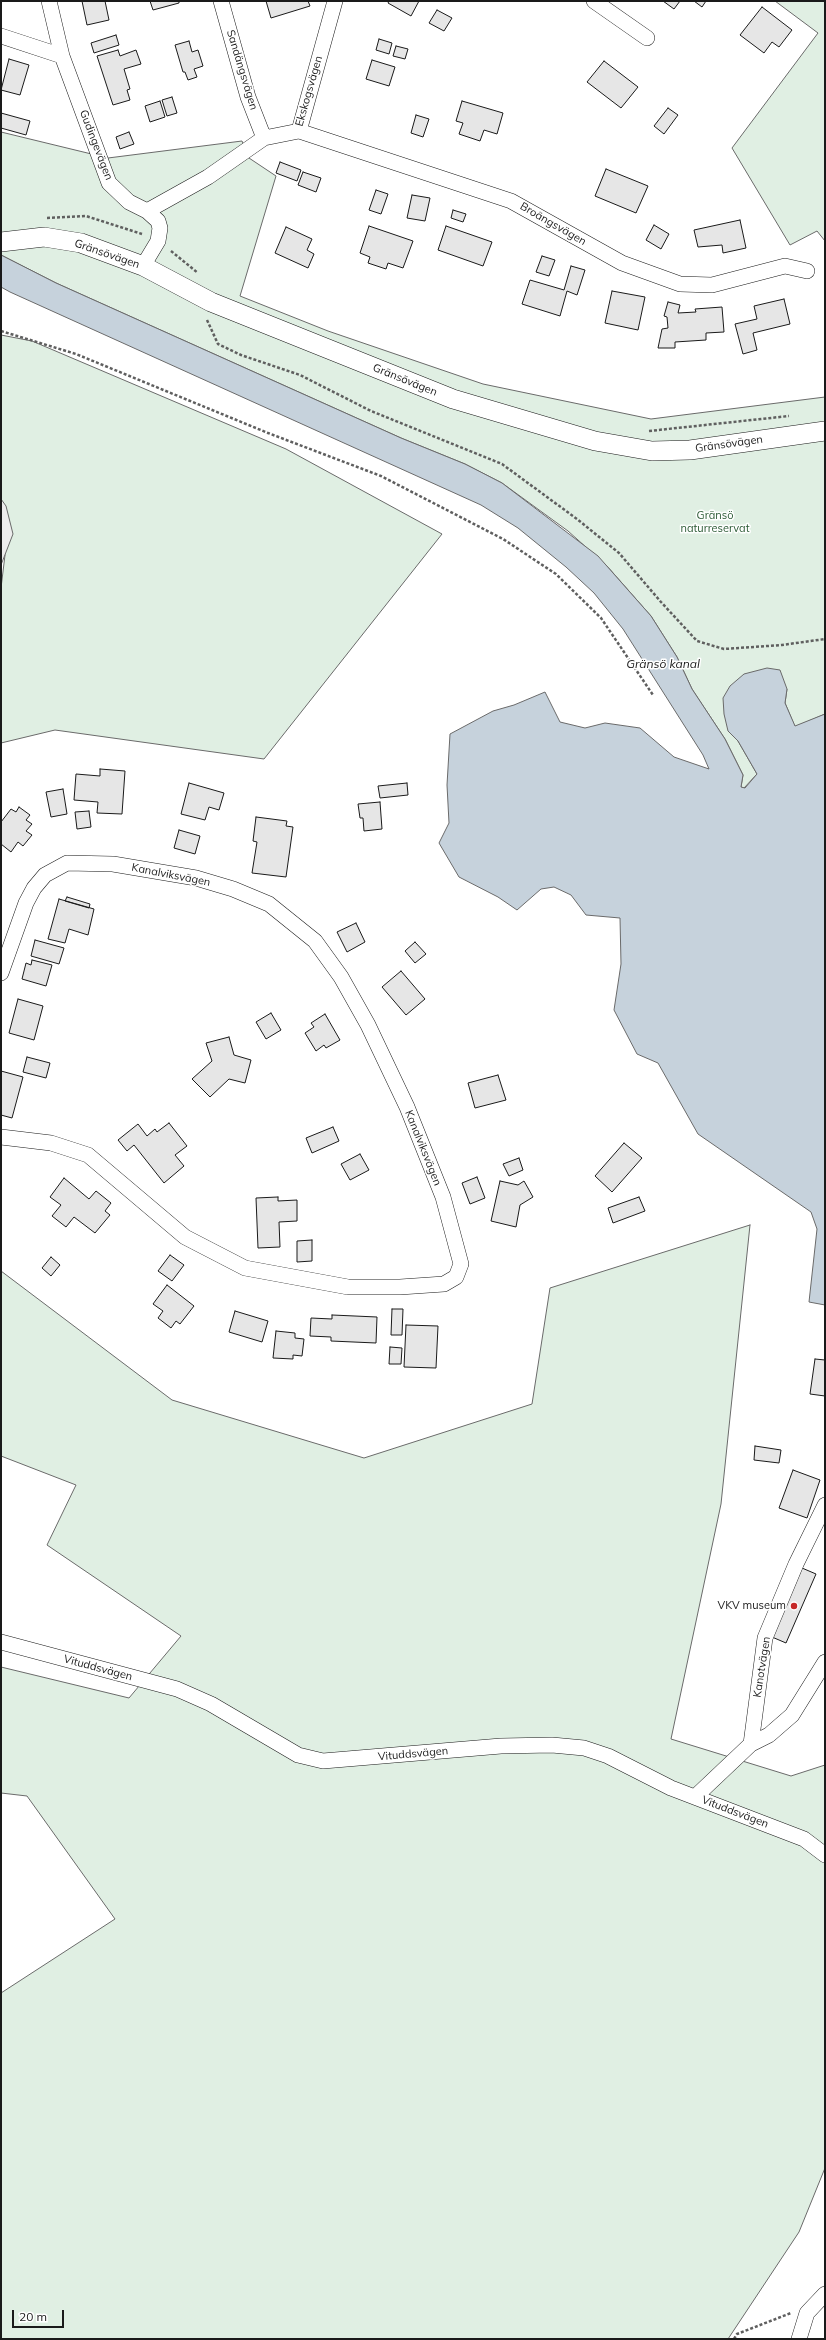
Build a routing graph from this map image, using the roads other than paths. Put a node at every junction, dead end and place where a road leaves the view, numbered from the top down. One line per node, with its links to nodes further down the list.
1 (48, 1): 7 (street, Gudingevägen)
2 (221, 1): 9 (street, Sandängsvägen)
3 (335, 1): 8 (street, Ekskogsvägen)
4 (594, 1): 6 (street)
5 (1, 36): 7 (street)
6 (647, 38)
7 (62, 56): 10 (street, Gudingevägen)
8 (299, 131): 9 (street, Ekskogsvägen); 13 (street, Broängsvägen)
9 (264, 138): 10 (street, Ekskogsvägen)
10 (147, 211): 12 (street, Gudingevägen)
11 (1, 242): 12 (street, Gränsövägen)
12 (143, 266): 14 (street, Gränsövägen)
13 (807, 270)
14 (825, 431)
15 (1, 973): 16 (street, Kanalviksvägen)
16 (1, 1137)
17 (825, 1505): 20 (street, Kanotvägen)
18 (1, 1642): 21 (street, Vituddsvägen)
19 (825, 1662): 20 (street)
20 (751, 1744): 21 (street)
21 (696, 1797): 22 (street, Vituddsvägen)
22 (825, 1855)
23 (822, 2298): 24 (street)
24 (799, 2339)

